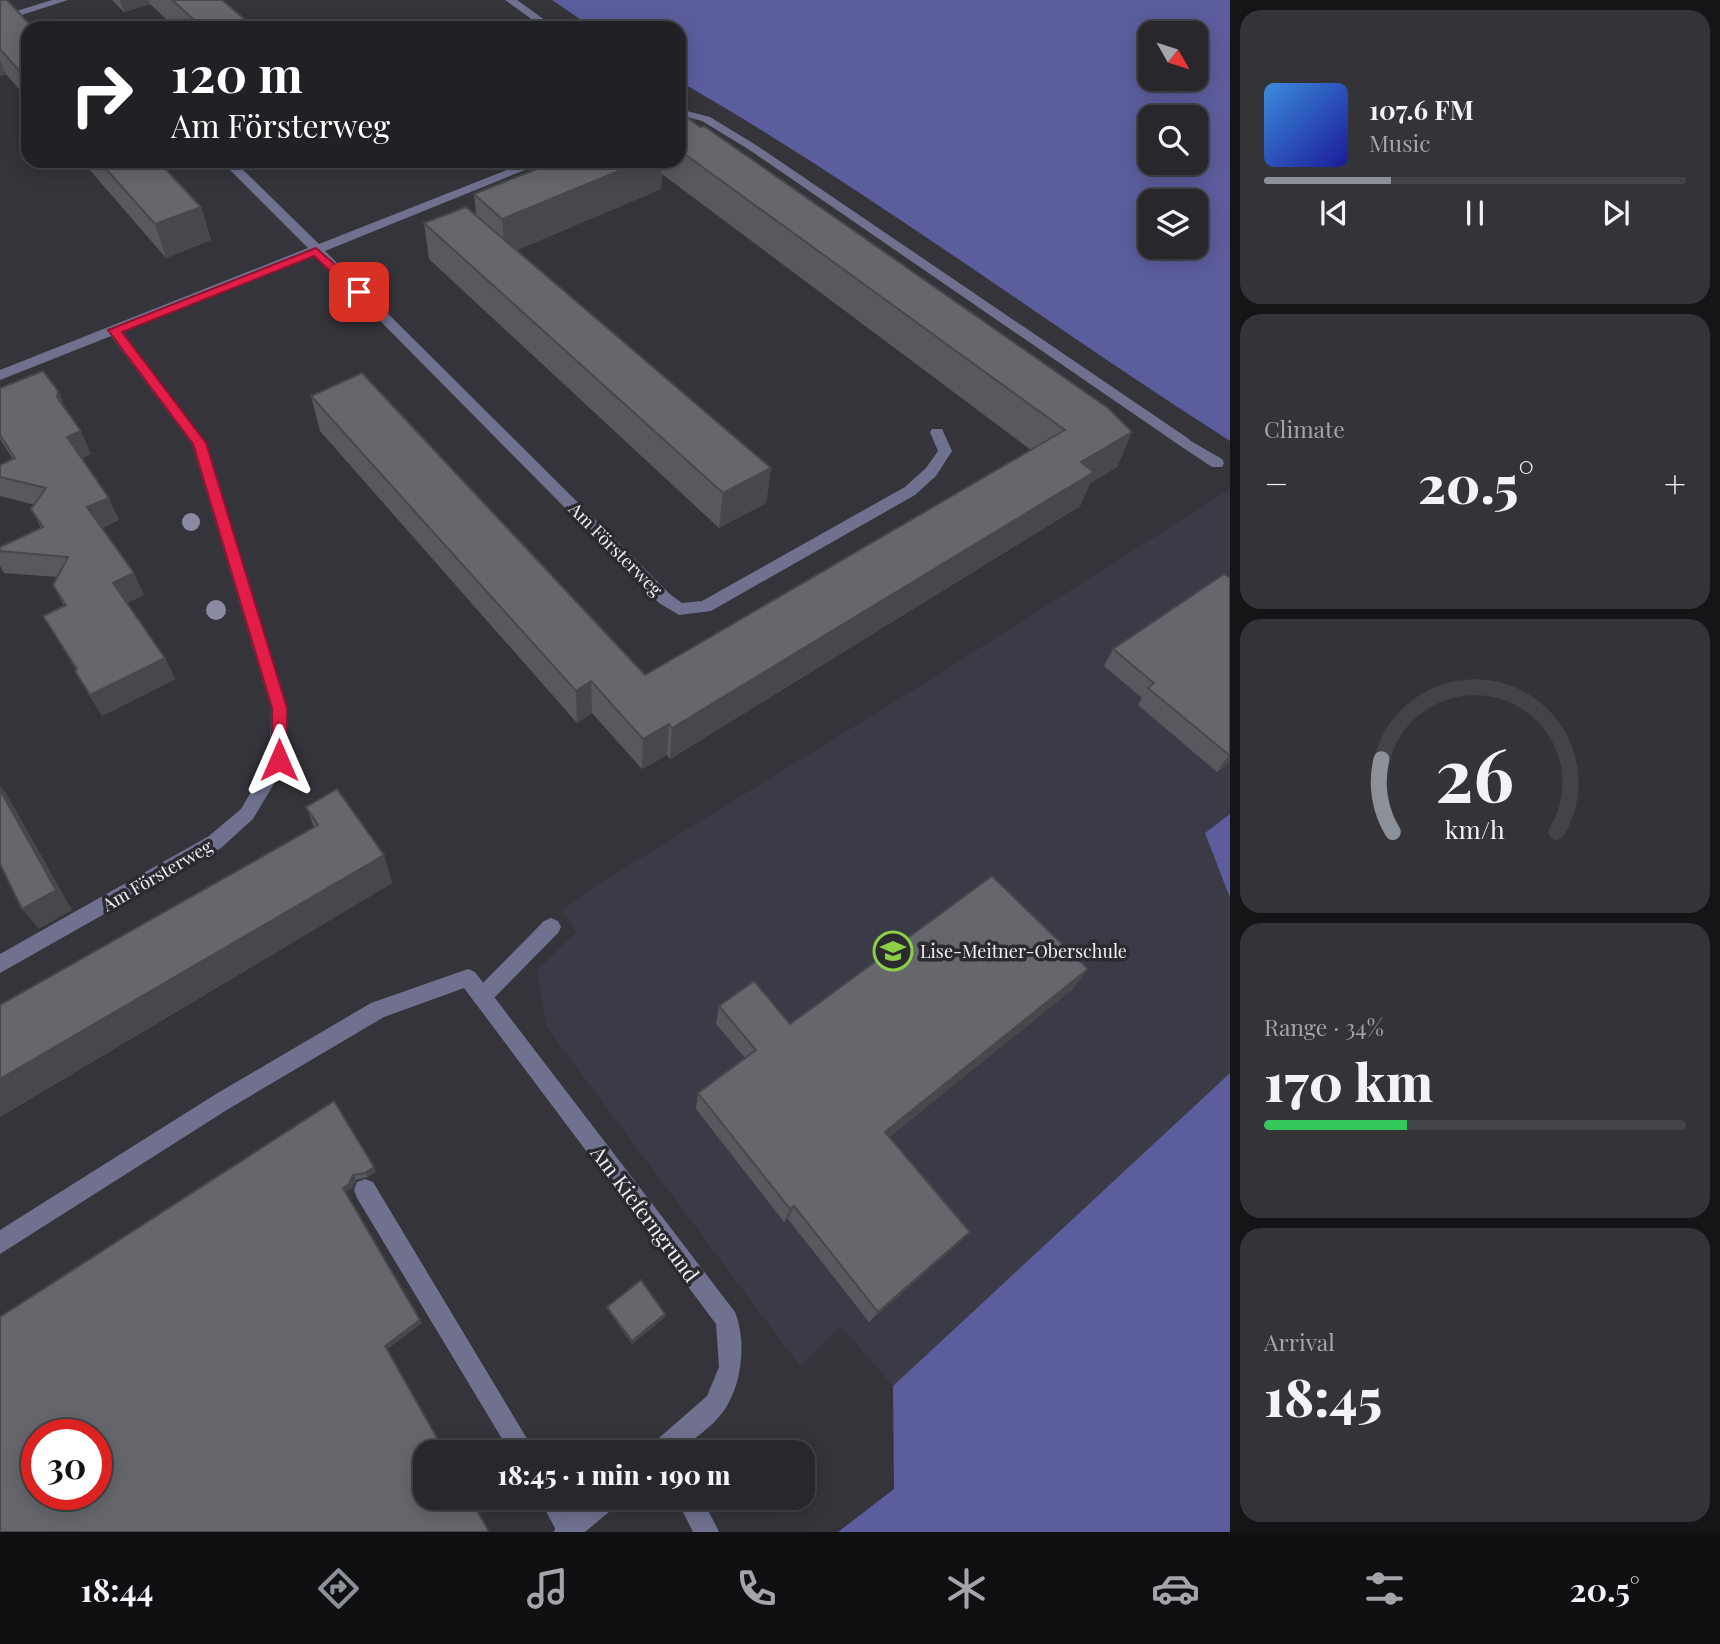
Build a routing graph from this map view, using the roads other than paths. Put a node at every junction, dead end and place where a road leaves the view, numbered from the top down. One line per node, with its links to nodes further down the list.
1 (63, 0): 3 (street)
2 (510, 0): 4 (street)
3 (0, 19)
4 (541, 21)
5 (686, 114): 12 (street)
6 (234, 168): 8 (street, Am Försterweg)
7 (524, 168): 8 (street)
8 (316, 252): 9 (street); 11 (street, Am Försterweg)
9 (114, 330): 10 (street); 14 (street, Am Försterweg)
10 (0, 375)
11 (937, 432)
12 (1217, 463)
13 (551, 927): 15 (street)
14 (0, 964)
15 (482, 997): 17 (street, Am Kieferngrund); 19 (street, Am Kieferngrund)
16 (365, 1190): 18 (street)
17 (0, 1243)
18 (516, 1440)
19 (674, 1440)
20 (557, 1510): 23 (street)
21 (592, 1510): 23 (street)
22 (695, 1510): 24 (street)
23 (568, 1531)
24 (707, 1532)

